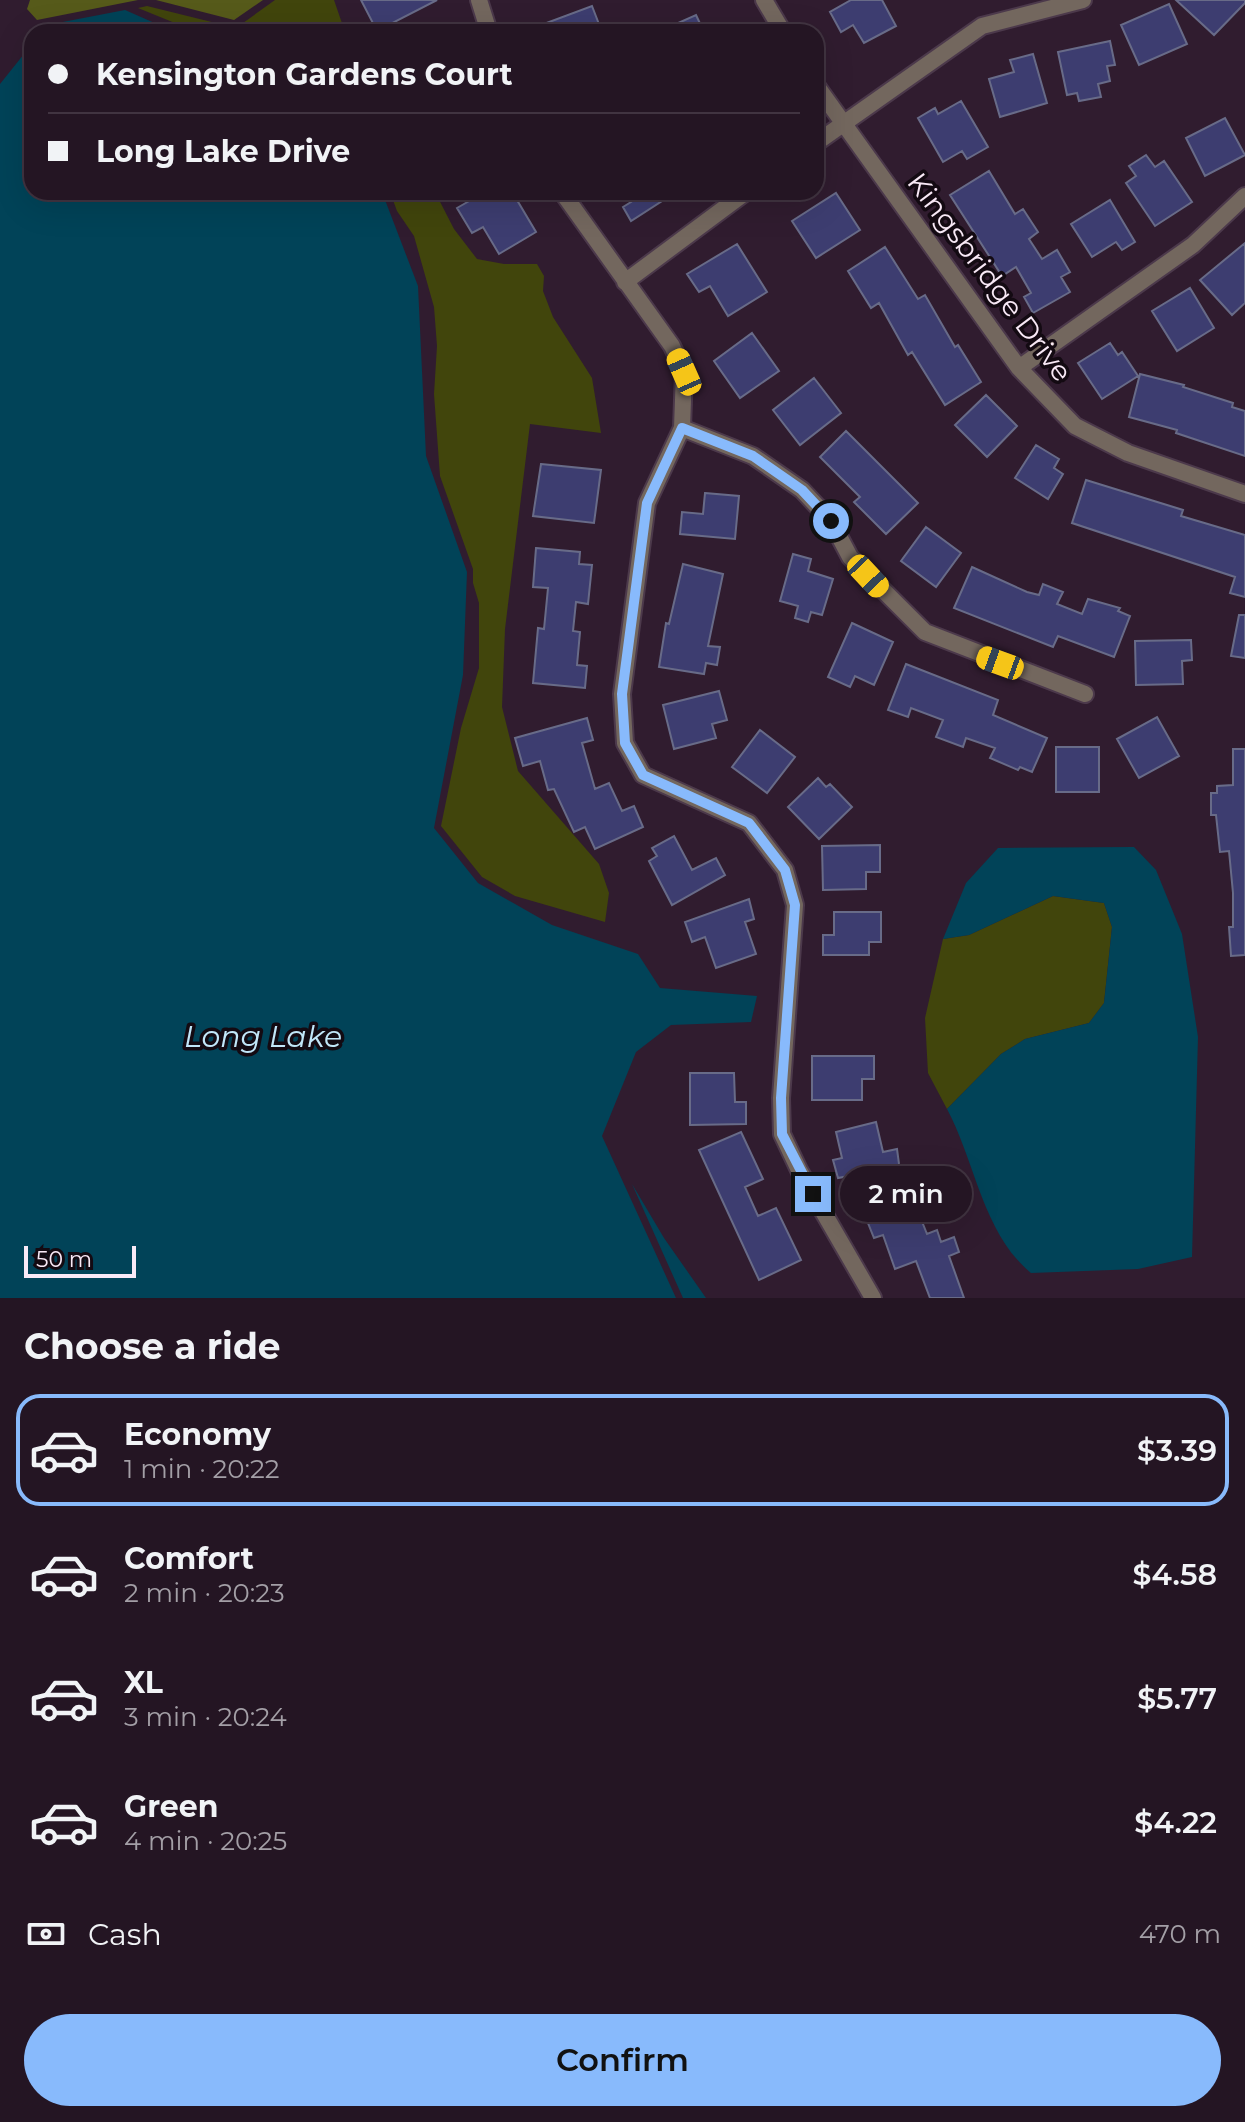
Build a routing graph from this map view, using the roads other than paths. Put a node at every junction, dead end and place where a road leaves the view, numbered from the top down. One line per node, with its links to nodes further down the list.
1 (479, 0): 5 (street)
2 (764, 0): 6 (street)
3 (1083, 0): 4 (street)
4 (1057, 3): 8 (street)
5 (486, 24)
6 (778, 24)
7 (824, 96): 8 (street, Kingsbridge Drive)
8 (844, 124): 9 (street); 14 (street, Kingsbridge Drive)
9 (824, 138)
10 (1245, 196): 14 (street)
11 (568, 200): 13 (street)
12 (735, 200): 13 (street)
13 (625, 282): 15 (street)
14 (1019, 368): 16 (street, Kingsbridge Drive)
15 (682, 428): 17 (street); 18 (street)
16 (1245, 494)
17 (1085, 694)
18 (873, 1298)

